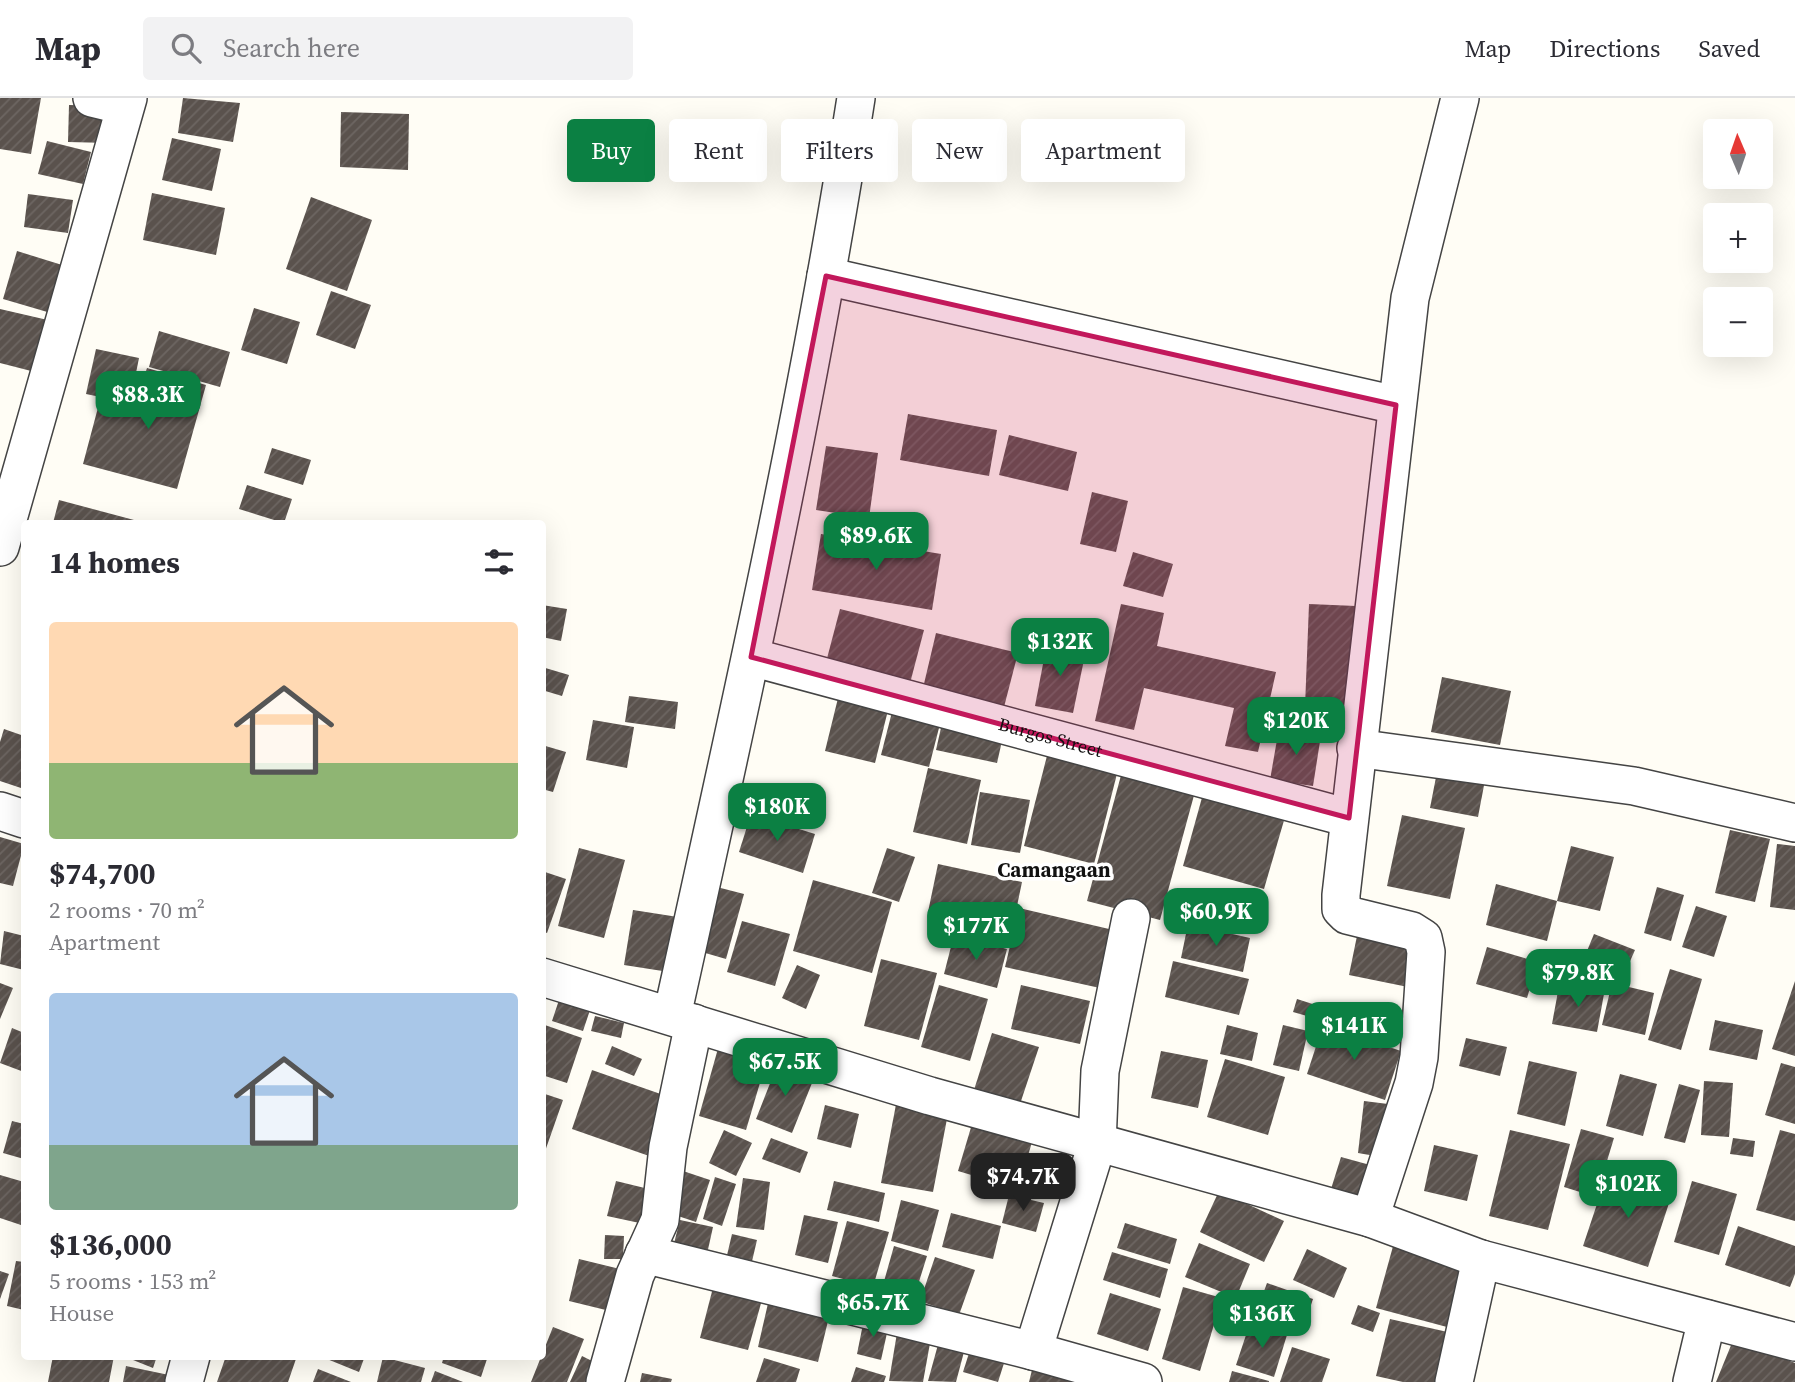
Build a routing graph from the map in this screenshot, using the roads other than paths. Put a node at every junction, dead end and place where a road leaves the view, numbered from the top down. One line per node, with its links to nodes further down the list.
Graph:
1 (856, 98): 4 (street)
2 (1460, 98): 5 (street)
3 (115, 101): 6 (street)
4 (826, 276): 5 (street); 7 (street)
5 (1396, 405): 8 (street)
6 (0, 548)
7 (751, 657): 11 (street, Burgos Street); 15 (street)
8 (1356, 748): 11 (street); 12 (street)
9 (0, 811): 10 (street)
10 (21, 818)
11 (1349, 818): 17 (street)
12 (1795, 823)
13 (1131, 918): 16 (street)
14 (546, 978): 15 (street)
15 (683, 1020): 16 (street); 18 (street)
16 (1097, 1144): 17 (street); 22 (street)
17 (1370, 1218): 19 (street)
18 (644, 1254): 22 (street); 25 (street)
19 (1481, 1259): 20 (street); 27 (street)
20 (1707, 1319): 21 (street); 28 (street)
21 (1795, 1342)
22 (1034, 1351): 26 (street)
23 (190, 1360): 24 (street)
24 (184, 1382)
25 (605, 1382)
26 (1143, 1382)
27 (1454, 1382)
28 (1692, 1382)

